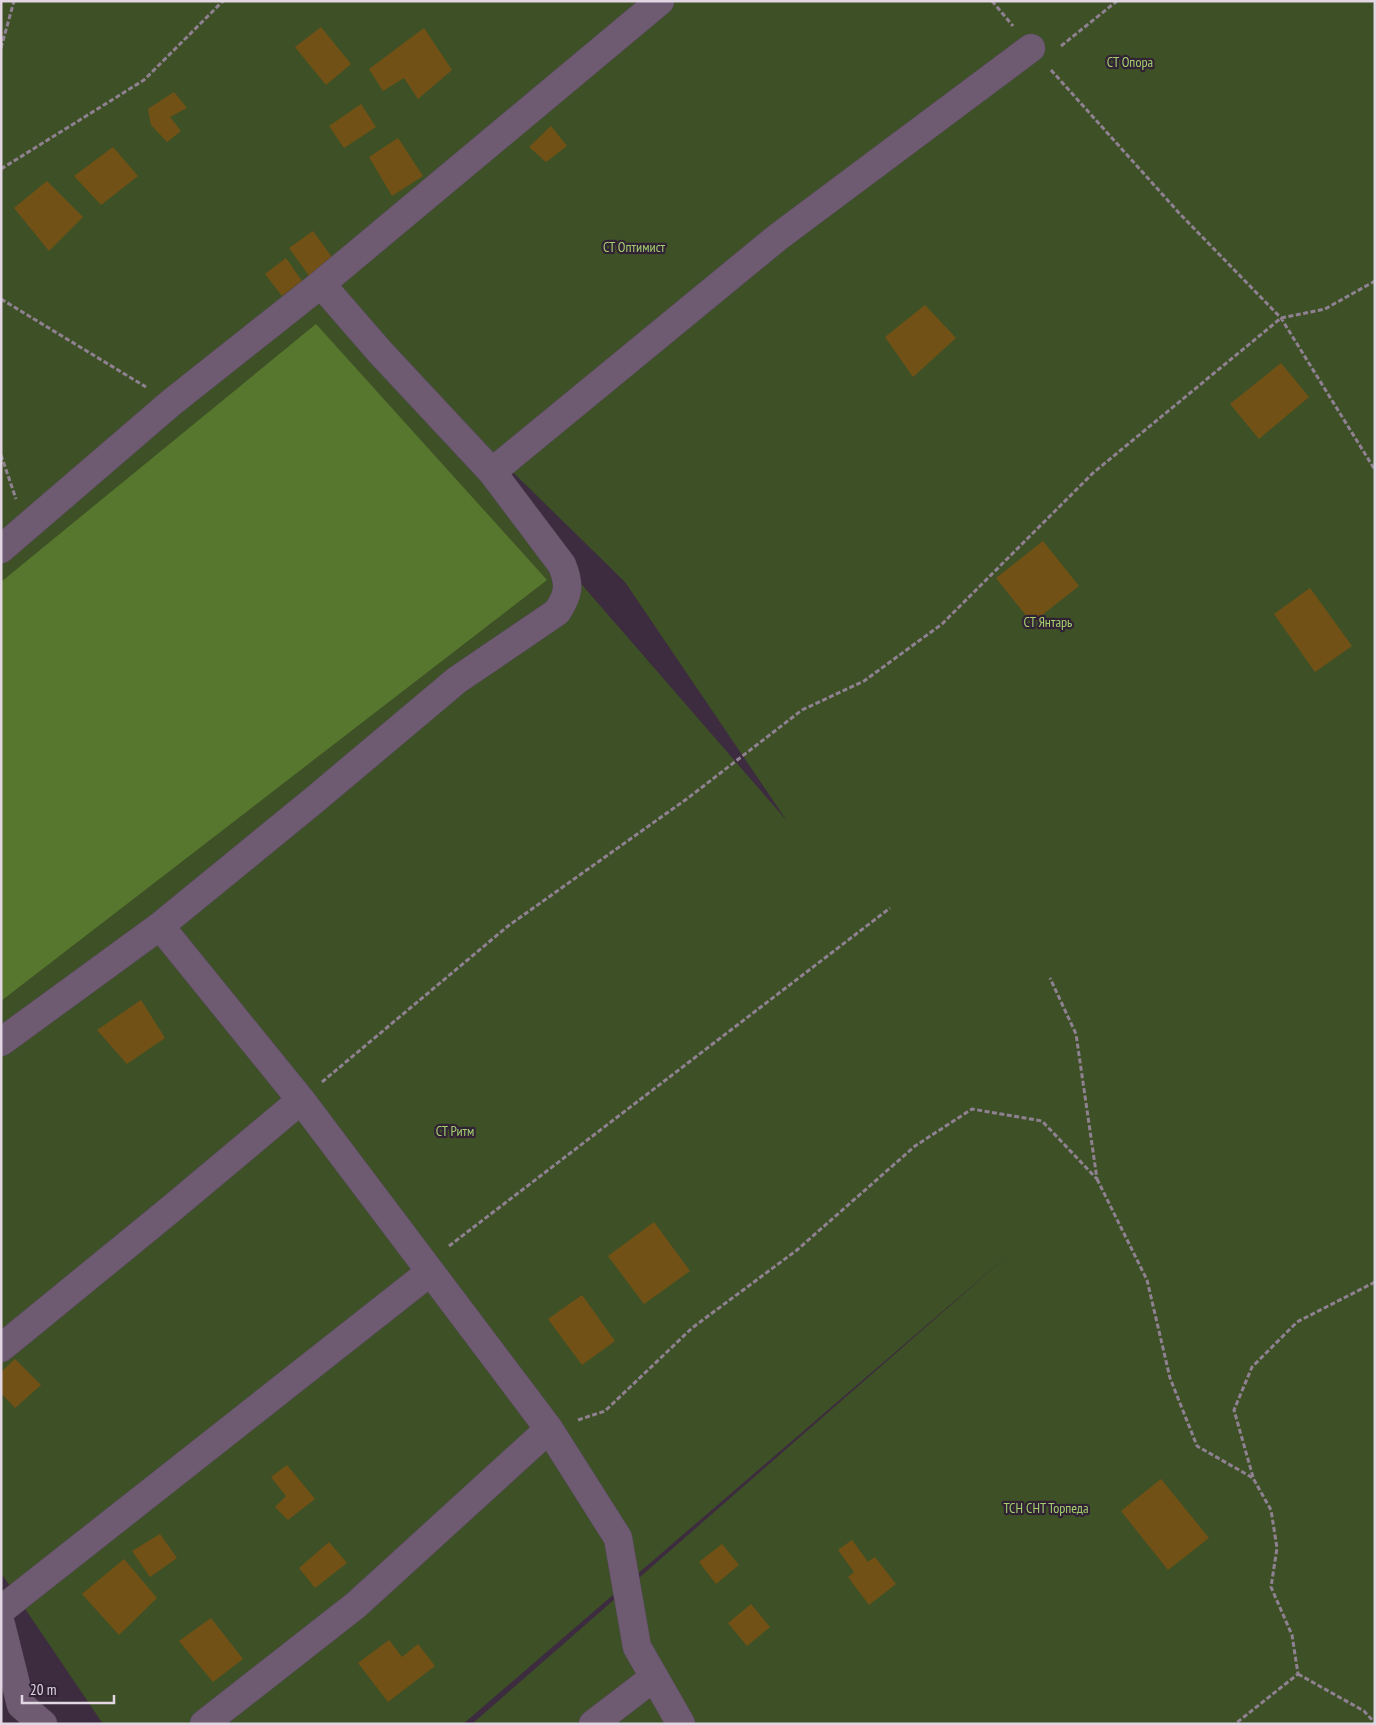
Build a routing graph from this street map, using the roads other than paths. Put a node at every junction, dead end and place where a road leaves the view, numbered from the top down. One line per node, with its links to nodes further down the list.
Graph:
1 (660, 1): 3 (street)
2 (1037, 55): 4 (street)
3 (321, 284): 4 (street); 5 (street)
4 (492, 472): 6 (street)
5 (1, 549)
6 (160, 926): 7 (street); 8 (street)
7 (1, 1042)
8 (301, 1100): 9 (street); 10 (street)
9 (428, 1268): 11 (street); 12 (street)
10 (1, 1348)
11 (549, 1429): 14 (street); 16 (street)
12 (1, 1610)
13 (1, 1625): 15 (street)
14 (654, 1678): 17 (street); 18 (street)
15 (43, 1724)
16 (204, 1724)
17 (593, 1724)
18 (680, 1724)

